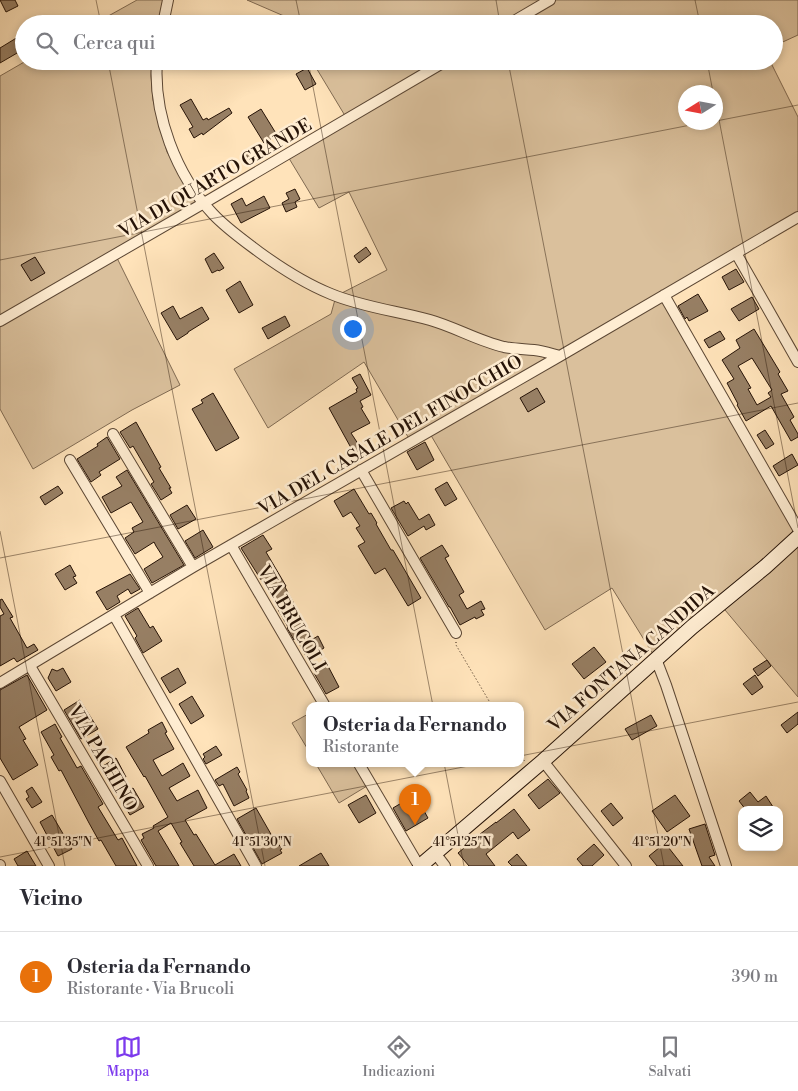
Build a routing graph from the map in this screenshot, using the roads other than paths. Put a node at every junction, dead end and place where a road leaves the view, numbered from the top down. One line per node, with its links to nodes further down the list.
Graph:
1 (168, 0): 3 (street)
2 (550, 0): 4 (street)
3 (165, 15)
4 (524, 15)
5 (158, 70): 7 (street)
6 (431, 70): 7 (street, VIA DI QUARTO GRANDE)
7 (204, 203): 11 (street, VIA DI QUARTO GRANDE); 12 (street)
8 (798, 217): 9 (street, VIA DEL CASALE DEL FINOCCHIO)
9 (736, 253): 10 (street, VIA DEL CASALE DEL FINOCCHIO); 13 (street)
10 (664, 295): 12 (street, VIA DEL CASALE DEL FINOCCHIO); 17 (street)
11 (0, 321)
12 (560, 356): 16 (street, VIA DEL CASALE DEL FINOCCHIO)
13 (798, 362)
14 (113, 434): 20 (street)
15 (70, 460): 21 (street)
16 (361, 470): 19 (street, VIA DEL CASALE DEL FINOCCHIO); 23 (street)
17 (798, 529)
18 (798, 537): 24 (main road, VIA FONTANA CANDIDA)
19 (231, 545): 20 (street, VIA DEL CASALE DEL FINOCCHIO); 27 (street, VIA BRUCOLI)
20 (193, 567): 21 (street, VIA DEL CASALE DEL FINOCCHIO)
21 (150, 593): 22 (street, VIA DEL CASALE DEL FINOCCHIO)
22 (114, 615): 25 (street, VIA DEL CASALE DEL FINOCCHIO); 34 (street)
23 (456, 634)
24 (656, 659): 28 (main road, VIA FONTANA CANDIDA); 38 (street)
25 (30, 666): 26 (street, VIA DEL CASALE DEL FINOCCHIO); 33 (street, VIA PACHINO)
26 (0, 684)
27 (324, 702)
28 (543, 761): 31 (main road, VIA FONTANA CANDIDA); 37 (street)
29 (361, 767): 35 (street)
30 (0, 781): 32 (street)
31 (435, 853): 35 (main road, VIA FONTANA CANDIDA); 36 (street)
32 (49, 866)
33 (148, 866)
34 (256, 866)
35 (420, 866)
36 (445, 866)
37 (626, 866)
38 (726, 866)

